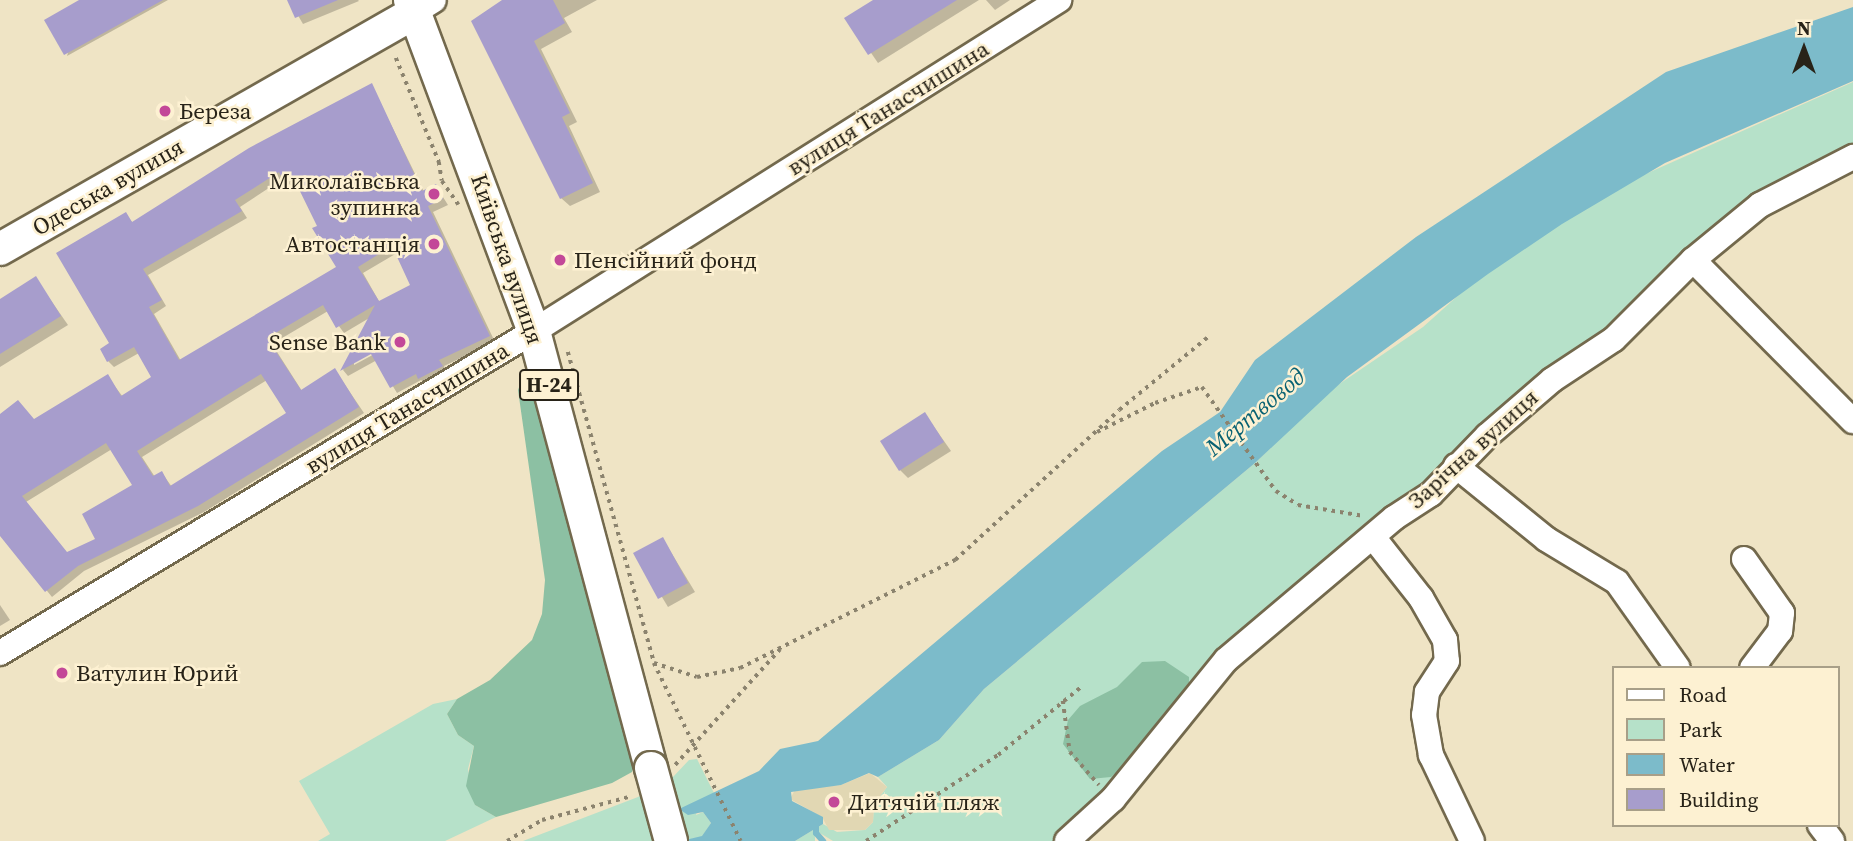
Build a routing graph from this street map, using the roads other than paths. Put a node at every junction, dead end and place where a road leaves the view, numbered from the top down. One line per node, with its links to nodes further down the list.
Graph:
1 (1059, 0): 6 (street, вулиця Танасчишина)
2 (420, 4): 4 (main road, Одеська вулиця); 6 (main road, Київська вулиця / Н-24)
3 (1853, 157): 5 (street, Зарічна вулиця)
4 (0, 248)
5 (1693, 260): 7 (street); 8 (street, Зарічна вулиця)
6 (534, 331): 11 (street, вулиця Танасчишина); 14 (main road, Київська вулиця / Н-24, bridge)
7 (1853, 421)
8 (1457, 466): 9 (street, Зарічна вулиця); 12 (street)
9 (1373, 537): 15 (street, Зарічна вулиця); 16 (street)
10 (1744, 559): 13 (street)
11 (0, 653)
12 (1677, 666)
13 (1754, 666)
14 (671, 841)
15 (1067, 841)
16 (1472, 841)

